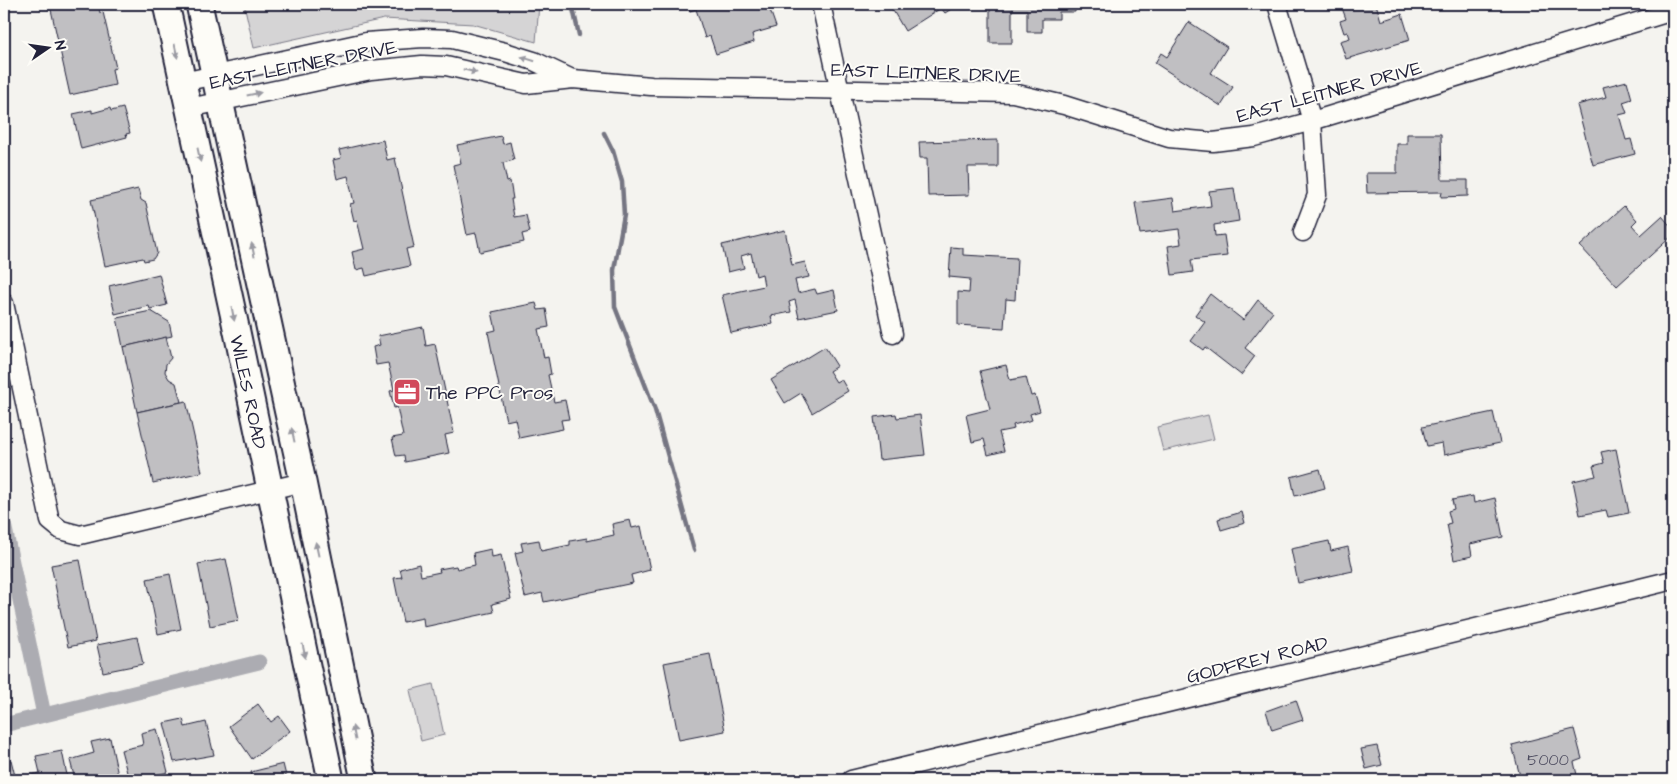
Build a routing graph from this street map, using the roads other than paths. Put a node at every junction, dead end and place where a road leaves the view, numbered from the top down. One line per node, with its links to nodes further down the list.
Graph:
1 (166, 4): 11 (main road, WILES ROAD, one-way to 11)
2 (199, 4): 9 (main road, WILES ROAD)
3 (821, 4): 13 (street)
4 (1277, 4): 16 (street)
5 (1673, 11): 16 (street, EAST LEITNER DRIVE)
6 (423, 38): 7 (street, EAST LEITNER DRIVE); 8 (street); 10 (street, EAST LEITNER DRIVE, one-way to 6)
7 (305, 55): 9 (street, EAST LEITNER DRIVE); 12 (street)
8 (422, 65): 10 (street, EAST LEITNER DRIVE, one-way to 10); 12 (street, EAST LEITNER DRIVE)
9 (214, 74): 11 (street, EAST LEITNER DRIVE); 14 (main road, WILES ROAD)
10 (573, 79): 13 (street, EAST LEITNER DRIVE)
11 (183, 82): 15 (main road, WILES ROAD)
12 (311, 82): 14 (street, EAST LEITNER DRIVE, one-way to 12)
13 (839, 89): 16 (street, EAST LEITNER DRIVE); 19 (street)
14 (220, 101): 15 (street, EAST LEITNER DRIVE); 20 (main road, WILES ROAD, one-way to 14)
15 (189, 108): 21 (main road, WILES ROAD, one-way to 21)
16 (1312, 121): 17 (street)
17 (1303, 232)
18 (4, 303): 21 (street)
19 (893, 334)
20 (303, 482): 21 (street); 24 (main road, WILES ROAD, one-way to 20)
21 (270, 489): 23 (main road, WILES ROAD, one-way to 23)
22 (1673, 580): 25 (street, GODFREY ROAD)
23 (331, 780)
24 (364, 780)
25 (850, 780)

